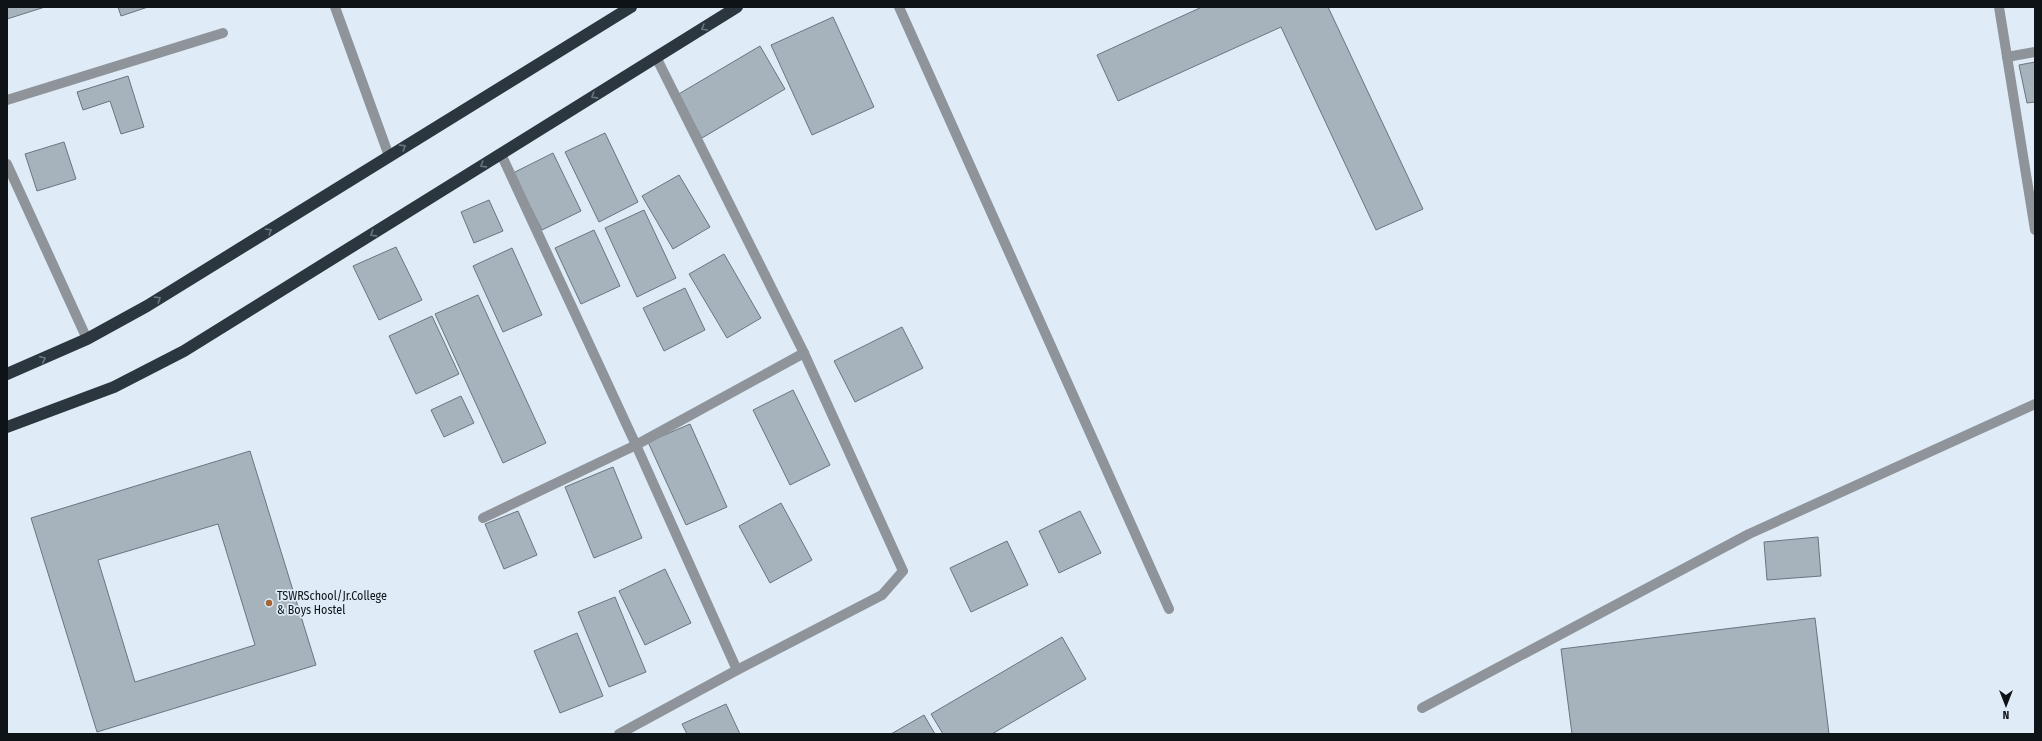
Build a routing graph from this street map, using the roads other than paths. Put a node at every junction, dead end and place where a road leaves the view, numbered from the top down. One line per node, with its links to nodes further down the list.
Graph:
1 (335, 7): 12 (street)
2 (630, 7): 12 (highway, one-way to 2)
3 (737, 7): 8 (highway, one-way to 8)
4 (899, 7): 22 (street)
5 (1999, 7): 9 (street)
6 (223, 33): 10 (street)
7 (2035, 52): 9 (street)
8 (656, 57): 11 (highway, one-way to 11); 16 (street)
9 (2007, 57): 14 (street)
10 (7, 100)
11 (501, 154): 19 (highway, one-way to 19); 20 (street)
12 (389, 156): 15 (highway, one-way to 12)
13 (7, 164): 15 (street)
14 (2035, 230)
15 (87, 339): 17 (highway, one-way to 15)
16 (804, 353): 20 (street); 23 (street)
17 (7, 374)
18 (2035, 404): 24 (street)
19 (7, 427)
20 (636, 445): 21 (street); 23 (street)
21 (483, 518)
22 (1169, 609)
23 (737, 670): 25 (street)
24 (1422, 708)
25 (619, 734)

